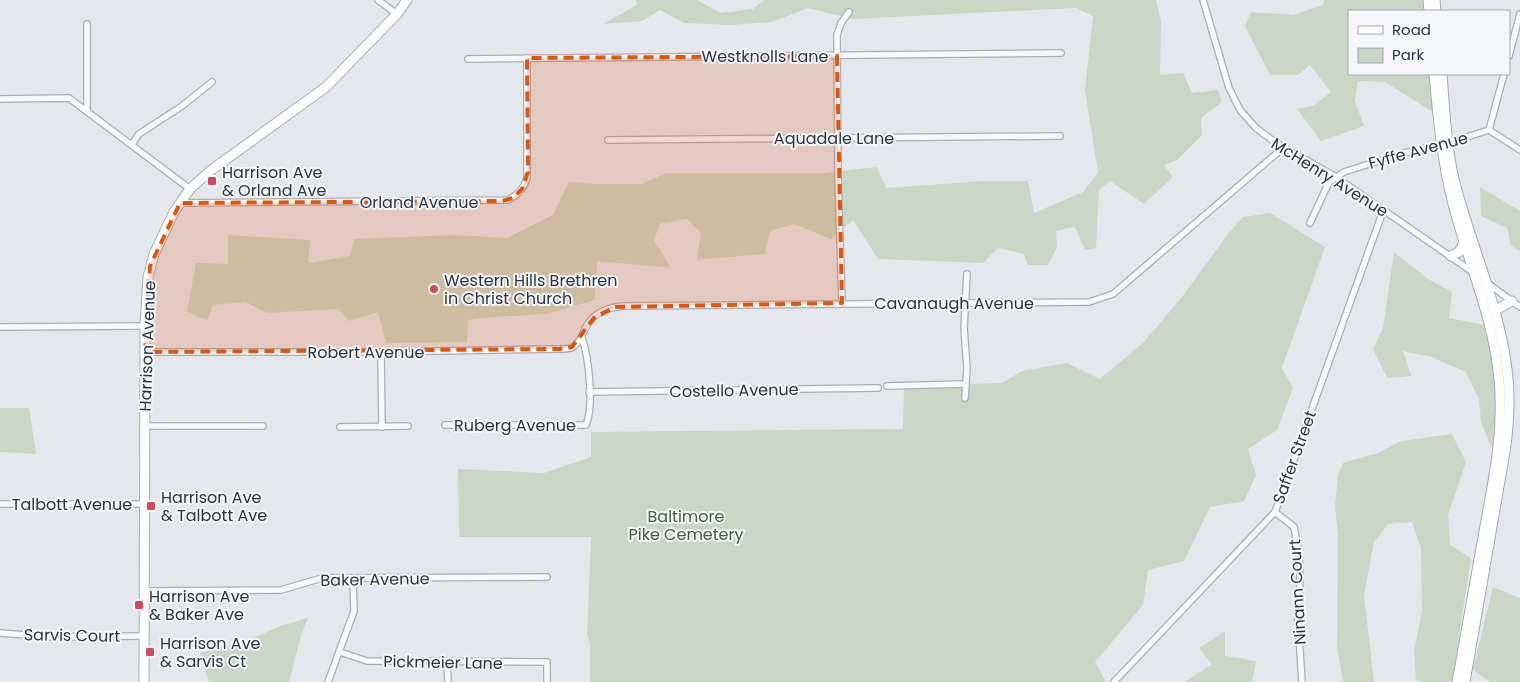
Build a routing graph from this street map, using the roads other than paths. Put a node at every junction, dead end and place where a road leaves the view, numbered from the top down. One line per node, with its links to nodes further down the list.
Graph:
1 (378, 0): 5 (street)
2 (407, 0): 5 (main road, Harrison Avenue)
3 (1203, 0): 25 (street, McHenry Avenue)
4 (849, 12): 10 (street)
5 (397, 14): 28 (main road, Harrison Avenue)
6 (1520, 14): 8 (street)
7 (87, 24): 18 (street)
8 (1510, 52)
9 (1062, 53): 10 (street, Westknolls Lane)
10 (837, 56): 11 (street, Westknolls Lane); 21 (street)
11 (527, 58): 12 (street, Westknolls Lane); 29 (street, Orland Avenue)
12 (468, 59)
13 (1434, 75): 24 (main road)
14 (1442, 75): 24 (main road)
15 (1504, 75): 19 (street)
16 (212, 82): 23 (street)
17 (0, 98): 18 (street)
18 (87, 110): 23 (street)
19 (1489, 130): 24 (street, Fyffe Avenue); 26 (street, Fyffe Avenue)
20 (1060, 136): 21 (street, Aquadale Lane)
21 (838, 138): 22 (street, Aquadale Lane); 39 (street)
22 (608, 140)
23 (132, 144): 28 (street)
24 (1444, 144): 27 (street, Fyffe Avenue); 32 (main road); 36 (main road)
25 (1284, 147): 27 (street, McHenry Avenue); 38 (street, Cavanaugh Avenue)
26 (1520, 150)
27 (1336, 177): 30 (street, McHenry Avenue); 31 (street)
28 (190, 189): 29 (main road, Harrison Avenue)
29 (180, 202): 42 (main road, Harrison Avenue)
30 (1383, 210): 33 (street, McHenry Avenue); 60 (street, Saffer Street)
31 (1310, 224)
32 (1464, 242): 33 (main road); 35 (main road)
33 (1451, 256): 35 (street, McHenry Avenue)
34 (967, 274): 38 (street)
35 (1474, 274): 36 (street, McHenry Avenue); 74 (main road)
36 (1486, 282): 37 (street, McHenry Avenue); 41 (main road)
37 (1512, 301): 40 (street, McHenry Avenue); 41 (main road)
38 (967, 303): 39 (street, Cavanaugh Avenue); 47 (street)
39 (842, 304): 44 (street, Cavanaugh Avenue)
40 (1520, 307)
41 (1494, 311): 75 (main road)
42 (145, 326): 43 (street); 45 (main road, Harrison Avenue)
43 (0, 327)
44 (582, 338): 46 (street, Robert Avenue); 50 (street)
45 (145, 352): 46 (street, Robert Avenue); 53 (main road, Harrison Avenue)
46 (380, 352): 57 (street)
47 (965, 384): 48 (street); 51 (street)
48 (887, 386)
49 (878, 388): 50 (street, Costello Avenue)
50 (589, 392): 52 (street, Ruberg Avenue)
51 (965, 398)
52 (444, 425)
53 (145, 426): 54 (street); 59 (main road, Harrison Avenue)
54 (263, 426)
55 (408, 426): 57 (street)
56 (340, 427): 57 (street)
57 (382, 427)
58 (0, 504): 59 (street, Talbott Avenue)
59 (144, 504): 63 (main road, Harrison Avenue)
60 (1275, 512): 72 (street, Saffer Street); 73 (street, Ninann Court)
61 (547, 577): 62 (street, Baker Avenue)
62 (353, 579): 63 (street, Baker Avenue); 66 (street)
63 (144, 591): 65 (main road, Harrison Avenue)
64 (0, 633): 65 (street, Sarvis Court)
65 (145, 636): 68 (main road, Harrison Avenue)
66 (340, 652): 67 (street, Pickmeier Lane); 69 (street)
67 (447, 662): 70 (street); 71 (street, Pickmeier Lane)
68 (144, 682)
69 (328, 682)
70 (448, 682)
71 (547, 682)
72 (1114, 682)
73 (1302, 682)
74 (1457, 682)
75 (1465, 682)

